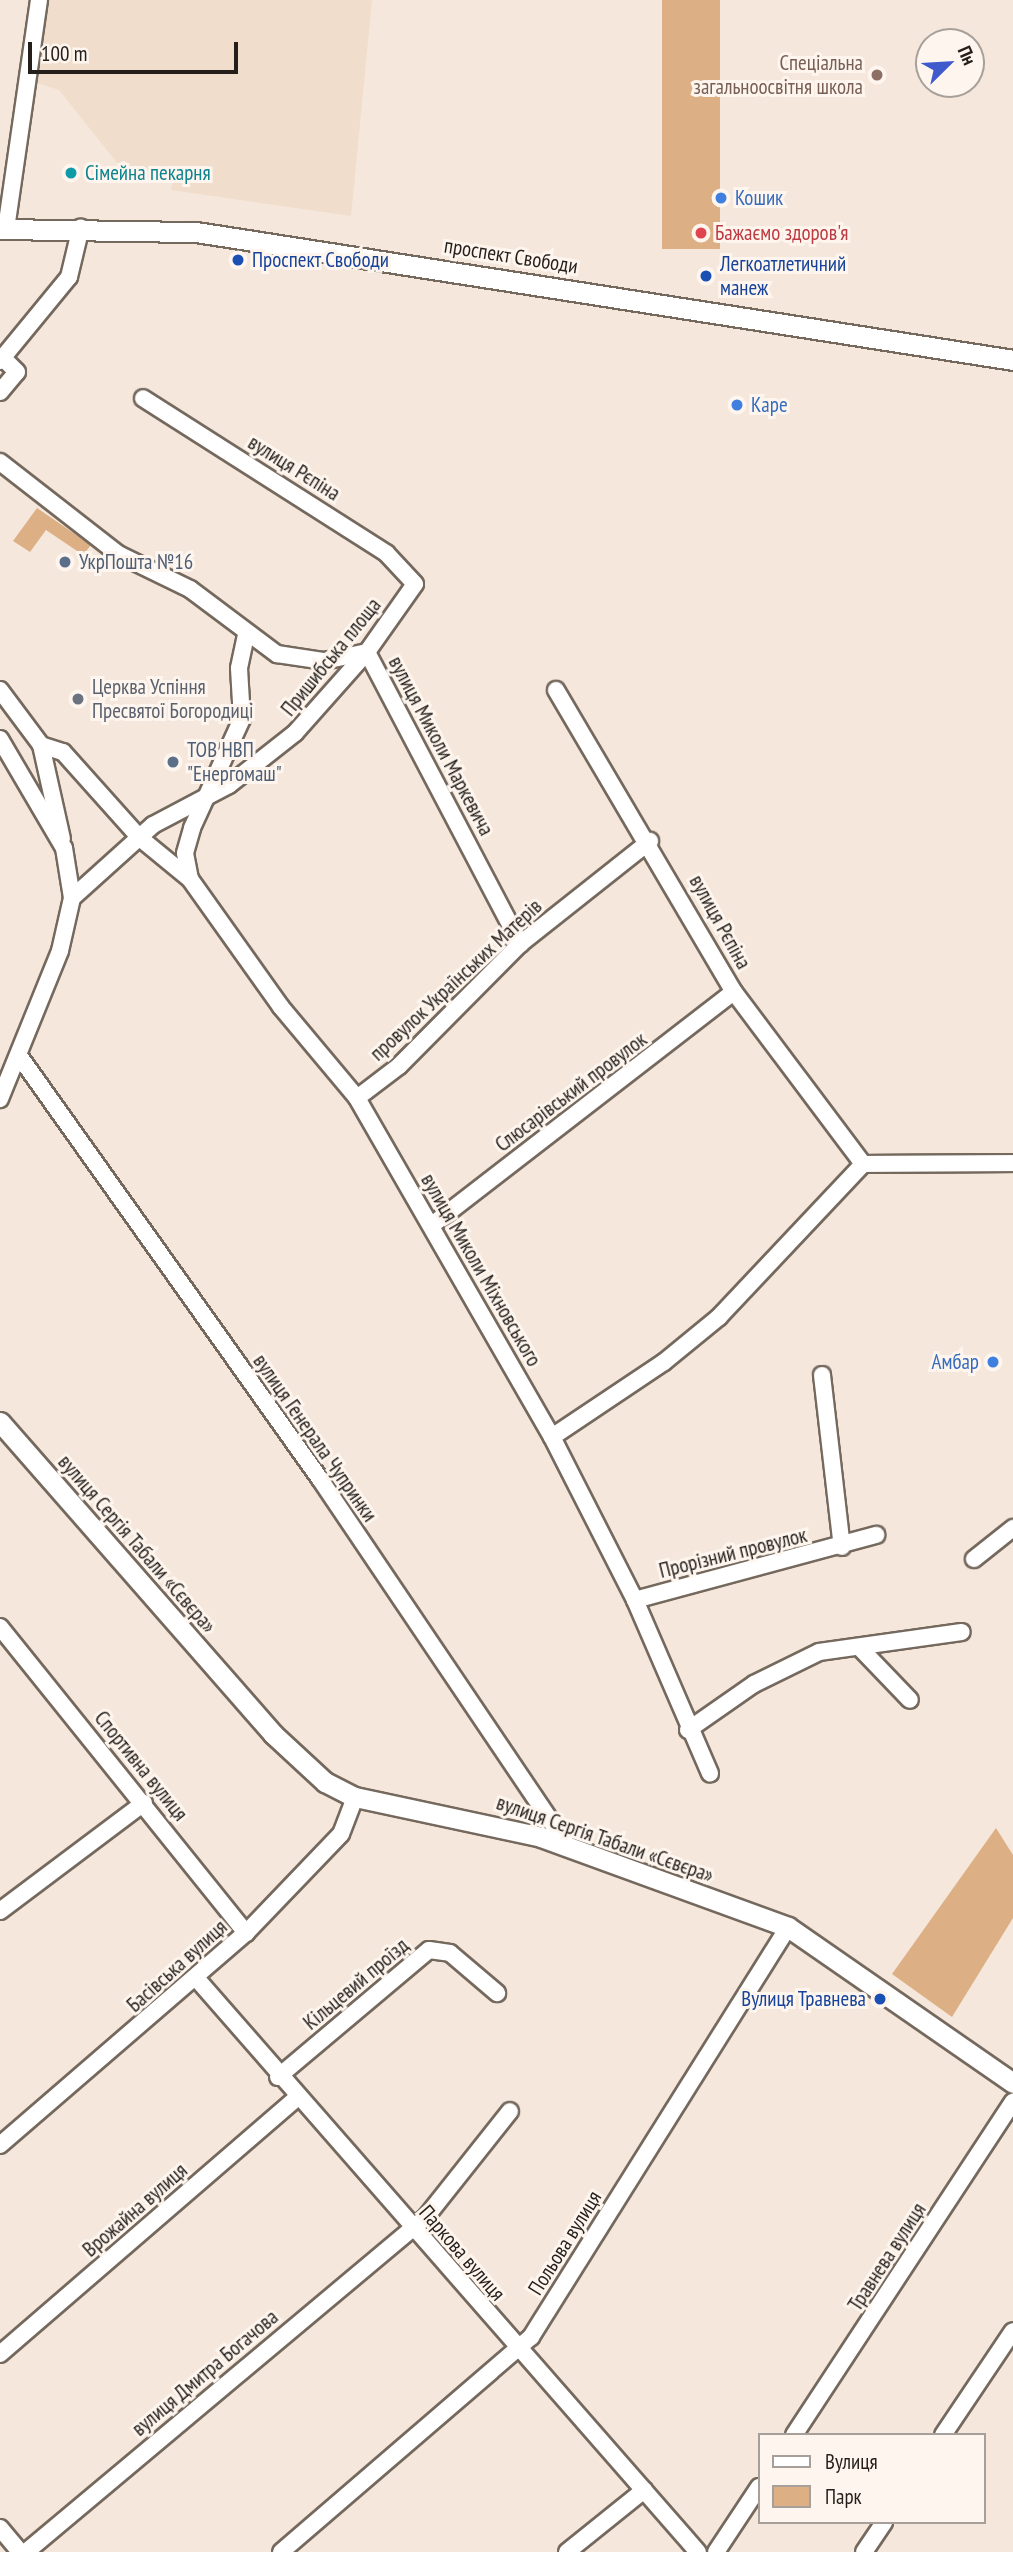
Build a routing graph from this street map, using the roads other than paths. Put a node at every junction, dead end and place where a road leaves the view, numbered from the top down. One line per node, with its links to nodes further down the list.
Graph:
1 (39, 0): 3 (street)
2 (81, 227): 3 (main road, проспект Свободи); 4 (street); 5 (main road, проспект Свободи)
3 (3, 229)
4 (1, 359): 6 (street)
5 (1013, 360)
6 (0, 392)
7 (143, 398): 9 (street, вулиця Рєпіна)
8 (0, 462): 10 (street, вулиця Миколи Маркевича)
9 (415, 584): 11 (street, Пришибська площа)
10 (246, 636): 11 (street, вулиця Миколи Маркевича); 17 (street)
11 (367, 652): 17 (street, Пришибська площа); 23 (street, вулиця Миколи Маркевича)
12 (0, 690): 15 (street)
13 (556, 690): 19 (street, вулиця Рєпіна)
14 (0, 739): 16 (street)
15 (41, 746): 18 (street, вулиця Миколи Міхновського); 20 (street)
16 (5, 767): 20 (street)
17 (206, 798): 18 (street, Пришибська площа); 21 (street)
18 (140, 838): 21 (street, вулиця Миколи Міхновського); 22 (street, Пришибська площа)
19 (650, 841): 23 (street, провулок Українських Матерів); 24 (street, вулиця Рєпіна)
20 (64, 848): 22 (street)
21 (190, 879): 26 (street, вулиця Миколи Міхновського)
22 (72, 898): 25 (street)
23 (520, 944): 26 (street, провулок Українських Матерів)
24 (734, 992): 29 (street, вулиця Рєпіна); 30 (street, Слюсарівський провулок)
25 (20, 1057): 27 (street); 47 (street, вулиця Генерала Чупринки)
26 (356, 1098): 30 (street, вулиця Миколи Міхновського)
27 (0, 1099)
28 (1013, 1163): 29 (street)
29 (863, 1164): 33 (street)
30 (432, 1225): 33 (street, вулиця Миколи Міхновського)
31 (822, 1375): 36 (street)
32 (0, 1422): 45 (main road, вулиця Сергія Табали «Сєвєра»)
33 (552, 1437): 38 (street, вулиця Миколи Міхновського)
34 (1013, 1528): 37 (street)
35 (876, 1535): 36 (street, Прорізний провулок)
36 (842, 1547): 38 (street, Прорізний провулок)
37 (974, 1559)
38 (635, 1600): 43 (street, вулиця Миколи Міхновського)
39 (0, 1627): 46 (street, Спортивна вулиця)
40 (962, 1632): 41 (street)
41 (862, 1650): 42 (street); 43 (street)
42 (909, 1700)
43 (688, 1730): 44 (street, вулиця Миколи Міхновського)
44 (710, 1773)
45 (355, 1797): 47 (main road, вулиця Сергія Табали «Сєвєра»); 50 (street, Басівська вулиця)
46 (144, 1803): 48 (street); 50 (street, Спортивна вулиця)
47 (569, 1847): 49 (main road, вулиця Сергія Табали «Сєвєра»)
48 (0, 1911)
49 (788, 1927): 54 (main road, вулиця Сергія Табали «Сєвєра»); 61 (street, Польова вулиця)
50 (246, 1933): 51 (street, Басівська вулиця)
51 (197, 1979): 53 (street, Паркова вулиця); 58 (street, Басівська вулиця)
52 (497, 1993): 53 (street, Кільцевий проїзд)
53 (278, 2077): 55 (street, Паркова вулиця)
54 (1013, 2083)
55 (297, 2098): 59 (street, Паркова вулиця); 62 (street, Врожайна вулиця)
56 (1013, 2102): 63 (street, Травнева вулиця)
57 (510, 2112): 59 (street)
58 (0, 2145)
59 (412, 2227): 61 (street, Паркова вулиця); 70 (street, вулиця Дмитра Богачова)
60 (1013, 2331): 64 (street)
61 (519, 2352): 66 (street, Паркова вулиця); 71 (street, Польова вулиця)
62 (0, 2354)
63 (795, 2433)
64 (944, 2433)
65 (758, 2489): 74 (street)
66 (644, 2490): 72 (street); 73 (street, Паркова вулиця)
67 (883, 2524): 75 (street)
68 (0, 2528): 69 (street)
69 (20, 2552)
70 (26, 2552)
71 (281, 2552)
72 (567, 2552)
73 (698, 2552)
74 (716, 2552)
75 (864, 2552)

